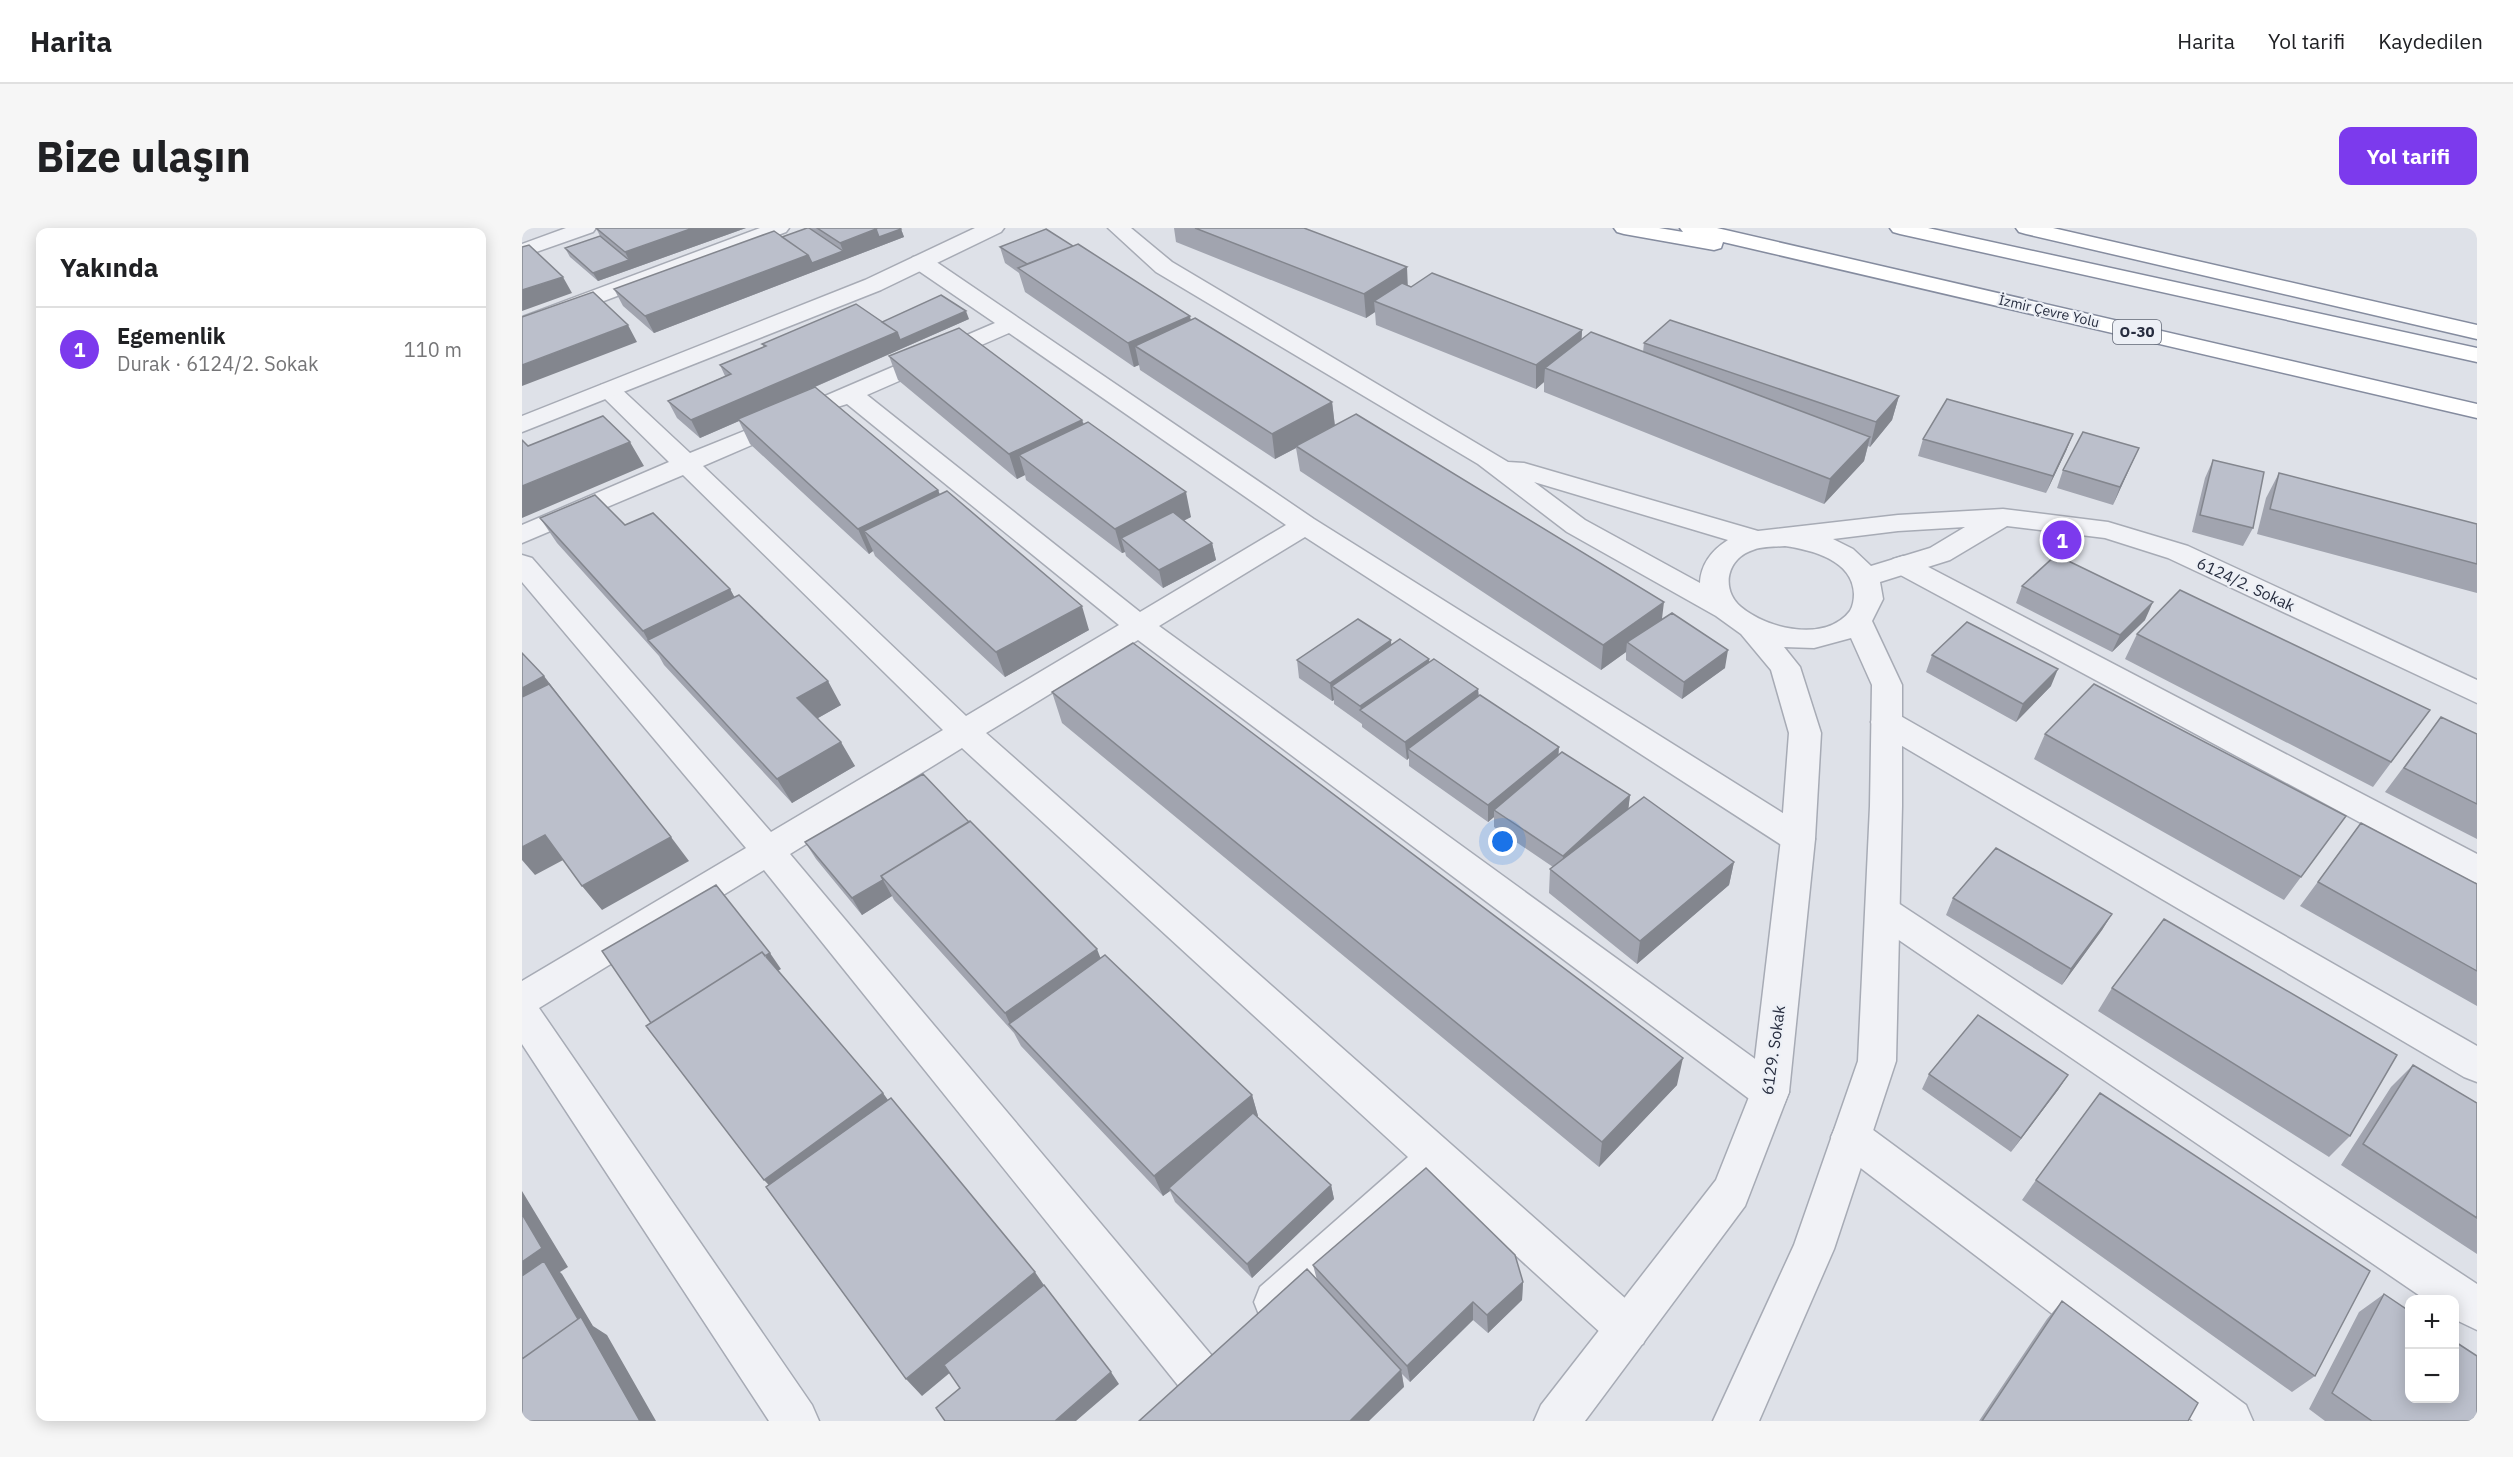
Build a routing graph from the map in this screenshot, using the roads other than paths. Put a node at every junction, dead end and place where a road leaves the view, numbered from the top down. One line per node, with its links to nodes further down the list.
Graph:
1 (586, 228): 9 (street)
2 (779, 228): 13 (street)
3 (994, 228): 11 (street)
4 (1118, 228): 20 (street)
5 (1624, 228): 10 (highway)
6 (1690, 228): 10 (highway, İzmir Çevre Yolu / O-30)
7 (1900, 228): 15 (highway)
8 (2026, 228): 14 (highway)
9 (522, 251)
10 (1830, 260): 18 (highway, İzmir Çevre Yolu / O-30)
11 (921, 262): 12 (street); 16 (street)
12 (1011, 324): 17 (street); 23 (street)
13 (522, 325)
14 (2477, 332)
15 (2477, 355)
16 (609, 390): 19 (street); 21 (street)
17 (850, 394): 21 (street); 32 (street)
18 (2477, 413)
19 (522, 425)
20 (1487, 459): 26 (street); 30 (street)
21 (684, 465): 24 (street); 35 (street)
22 (2003, 517): 25 (street, 6124/2. Sokak); 28 (street); 33 (street, 6124/2. Sokak)
23 (1305, 525): 32 (street); 36 (street)
24 (522, 536)
25 (1785, 537): 26 (street); 29 (street)
26 (1757, 540): 30 (street)
27 (522, 564): 37 (street)
28 (1903, 565): 29 (street); 38 (street)
29 (1864, 577): 31 (street)
30 (1739, 619): 31 (street); 36 (street, 6129. Sokak)
31 (1858, 621): 34 (street)
32 (1139, 626): 35 (street); 43 (street)
33 (2477, 692)
34 (1886, 722): 39 (street); 42 (street)
35 (964, 732): 37 (street); 45 (street)
36 (1798, 839): 43 (street, 6129. Sokak)
37 (768, 851): 40 (street); 45 (street)
38 (2477, 870)
39 (1883, 911): 44 (street); 46 (street)
40 (522, 1000)
41 (522, 1013): 48 (street)
42 (2477, 1065)
43 (1770, 1092): 47 (street, 6129. Sokak)
44 (1851, 1137): 50 (street); 51 (street)
45 (1436, 1157): 47 (street)
46 (2477, 1309)
47 (1628, 1329): 49 (street, 6129. Sokak)
48 (796, 1421)
49 (1557, 1421)
50 (1736, 1421)
51 (2230, 1421)

